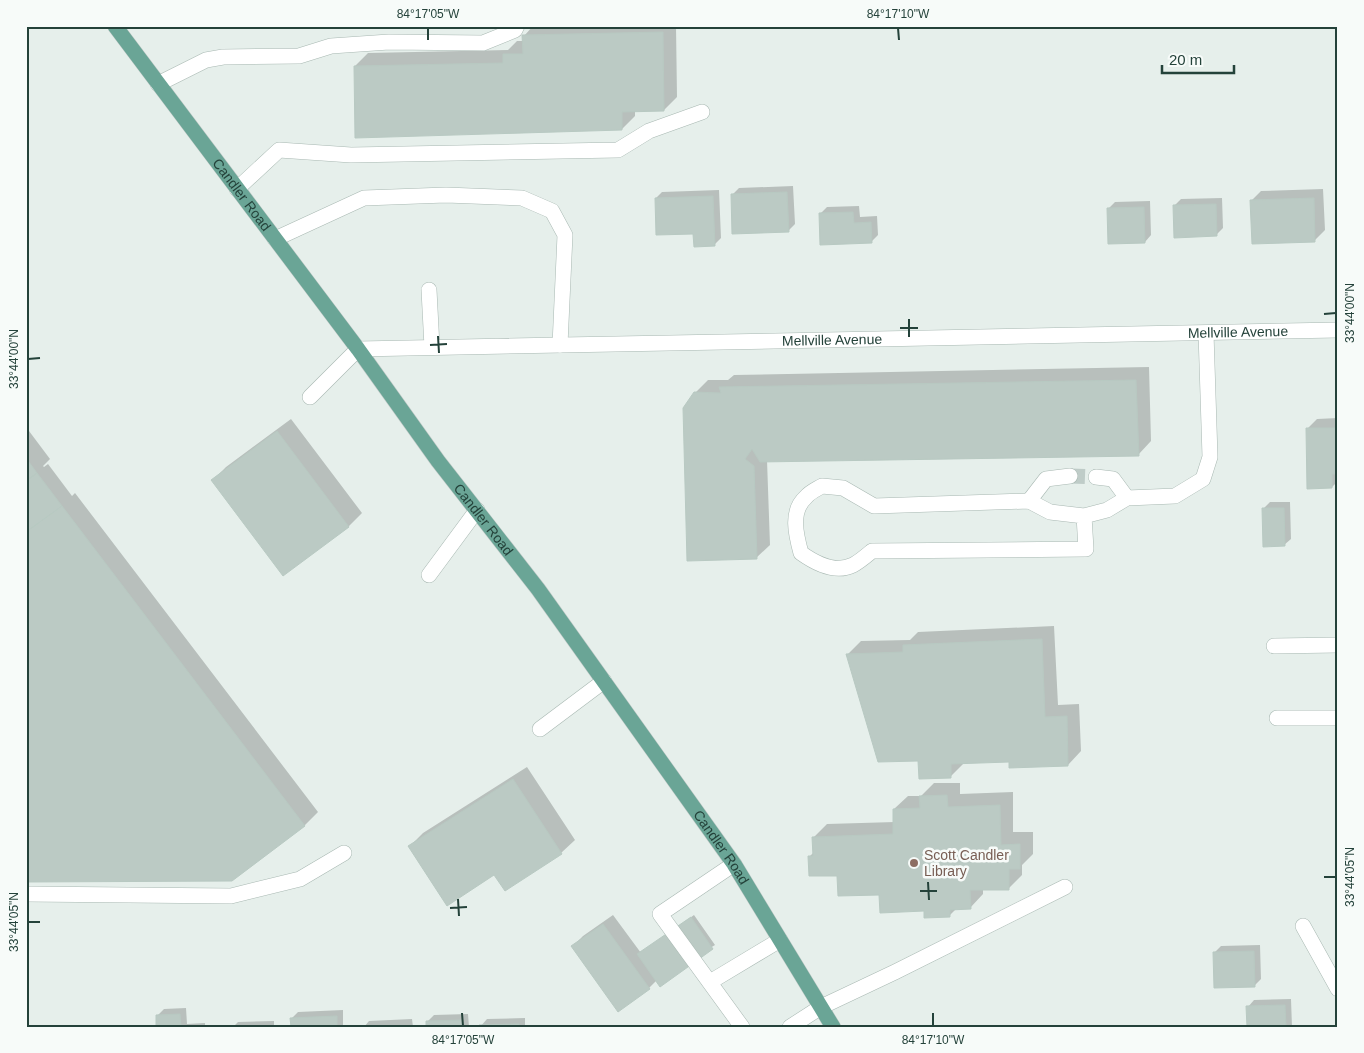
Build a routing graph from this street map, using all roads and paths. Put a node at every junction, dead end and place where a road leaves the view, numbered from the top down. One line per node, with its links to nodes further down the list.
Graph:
1 (115, 26): 3 (main road, Candler Road)
2 (517, 26): 3 (street)
3 (158, 84): 5 (main road, Candler Road)
4 (702, 112): 5 (street)
5 (237, 189): 6 (main road, Candler Road)
6 (275, 239): 10 (street); 12 (main road, Candler Road)
7 (429, 290): 11 (street)
8 (1338, 330): 9 (street, Mellville Avenue)
9 (1206, 332): 10 (street, Mellville Avenue); 16 (street)
10 (560, 345): 11 (street, Mellville Avenue)
11 (432, 348): 12 (street, Mellville Avenue)
12 (358, 349): 13 (street); 18 (main road, Candler Road)
13 (310, 397)
14 (1070, 476): 17 (street)
15 (1096, 477): 16 (street)
16 (1127, 498): 19 (street)
17 (1028, 502): 19 (street); 19 (street)
18 (477, 510): 20 (street); 23 (main road, Candler Road)
19 (1084, 516)
20 (429, 575)
21 (1338, 645): 22 (street)
22 (1274, 646)
23 (604, 681): 26 (street); 28 (main road, Candler Road)
24 (1277, 718): 25 (street)
25 (1338, 718)
26 (540, 729)
27 (344, 853): 30 (street)
28 (734, 864): 32 (main road, Candler Road); 33 (street)
29 (1065, 887): 35 (street)
30 (26, 894)
31 (1303, 926): 34 (street)
32 (780, 940): 33 (street); 35 (main road, Candler Road)
33 (710, 982): 36 (street)
34 (1338, 989)
35 (821, 1007): 37 (street); 38 (main road, Candler Road)
36 (742, 1027)
37 (790, 1027)
38 (833, 1027)

